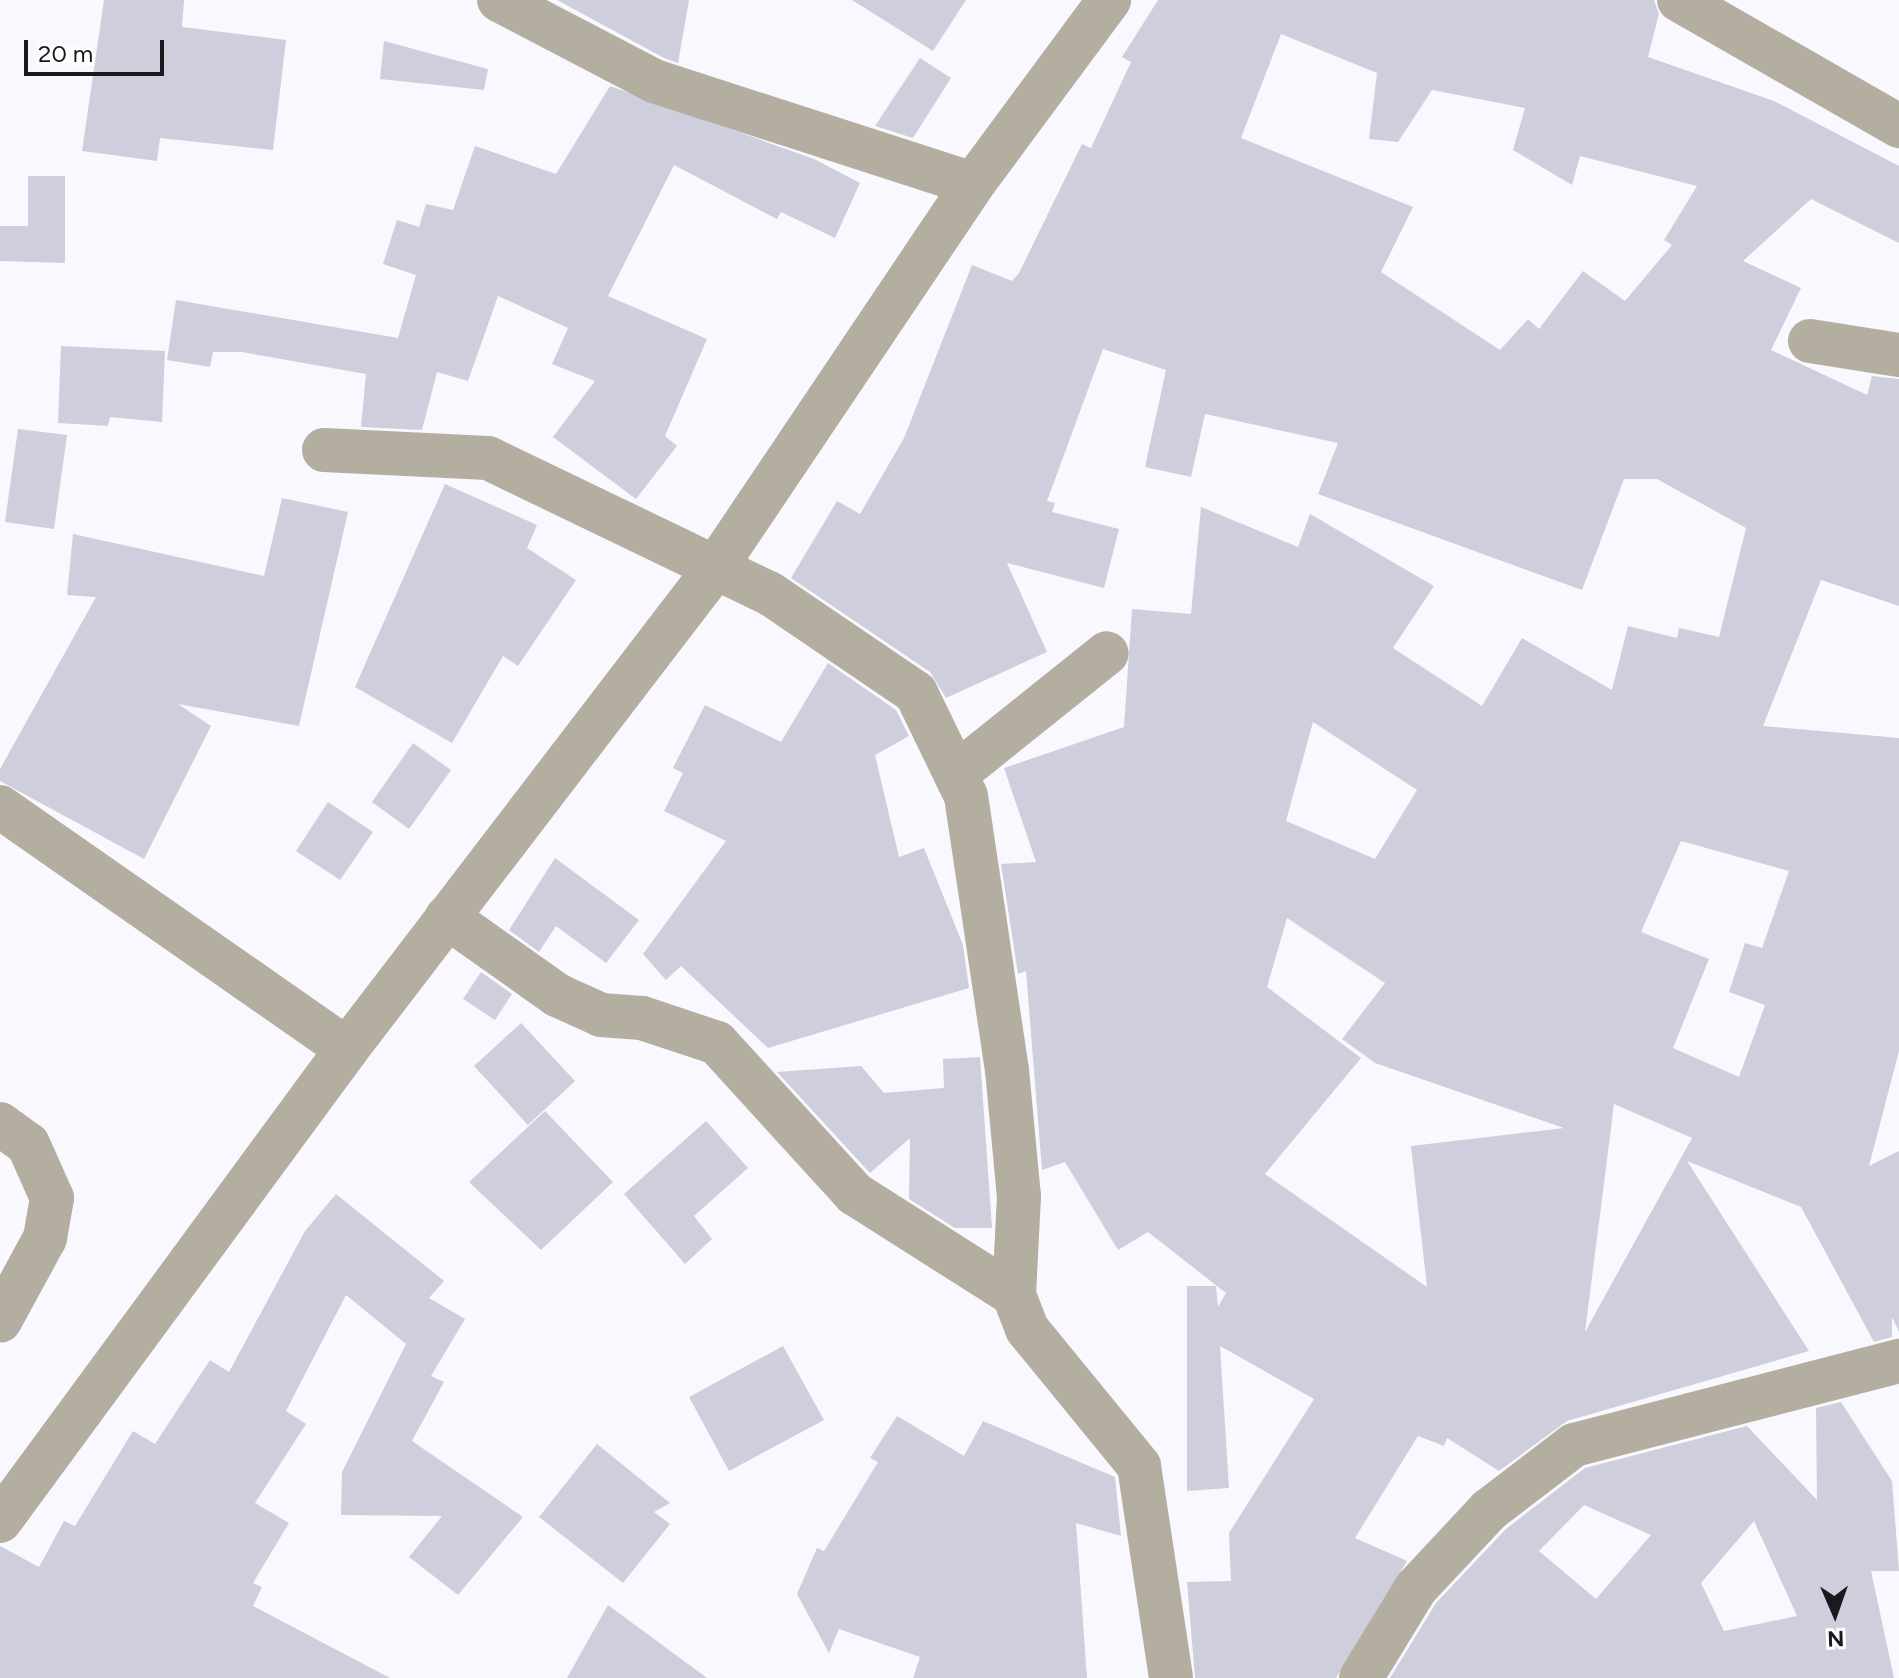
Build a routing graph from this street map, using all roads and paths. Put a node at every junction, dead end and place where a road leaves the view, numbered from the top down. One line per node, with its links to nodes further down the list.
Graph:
1 (499, 0): 5 (street)
2 (1109, 0): 5 (street)
3 (1679, 0): 4 (street)
4 (1899, 126)
5 (973, 184): 9 (street)
6 (1810, 341): 7 (street)
7 (1899, 355)
8 (324, 450): 9 (street)
9 (713, 571): 11 (street); 13 (street)
10 (1107, 653): 11 (street)
11 (956, 774): 16 (street)
12 (0, 807): 14 (street)
13 (447, 917): 14 (street); 16 (street)
14 (347, 1049): 19 (street)
15 (0, 1124): 17 (street)
16 (1014, 1295): 20 (street)
17 (0, 1321)
18 (1899, 1361): 21 (street)
19 (0, 1521)
20 (1171, 1678)
21 (1361, 1678)

